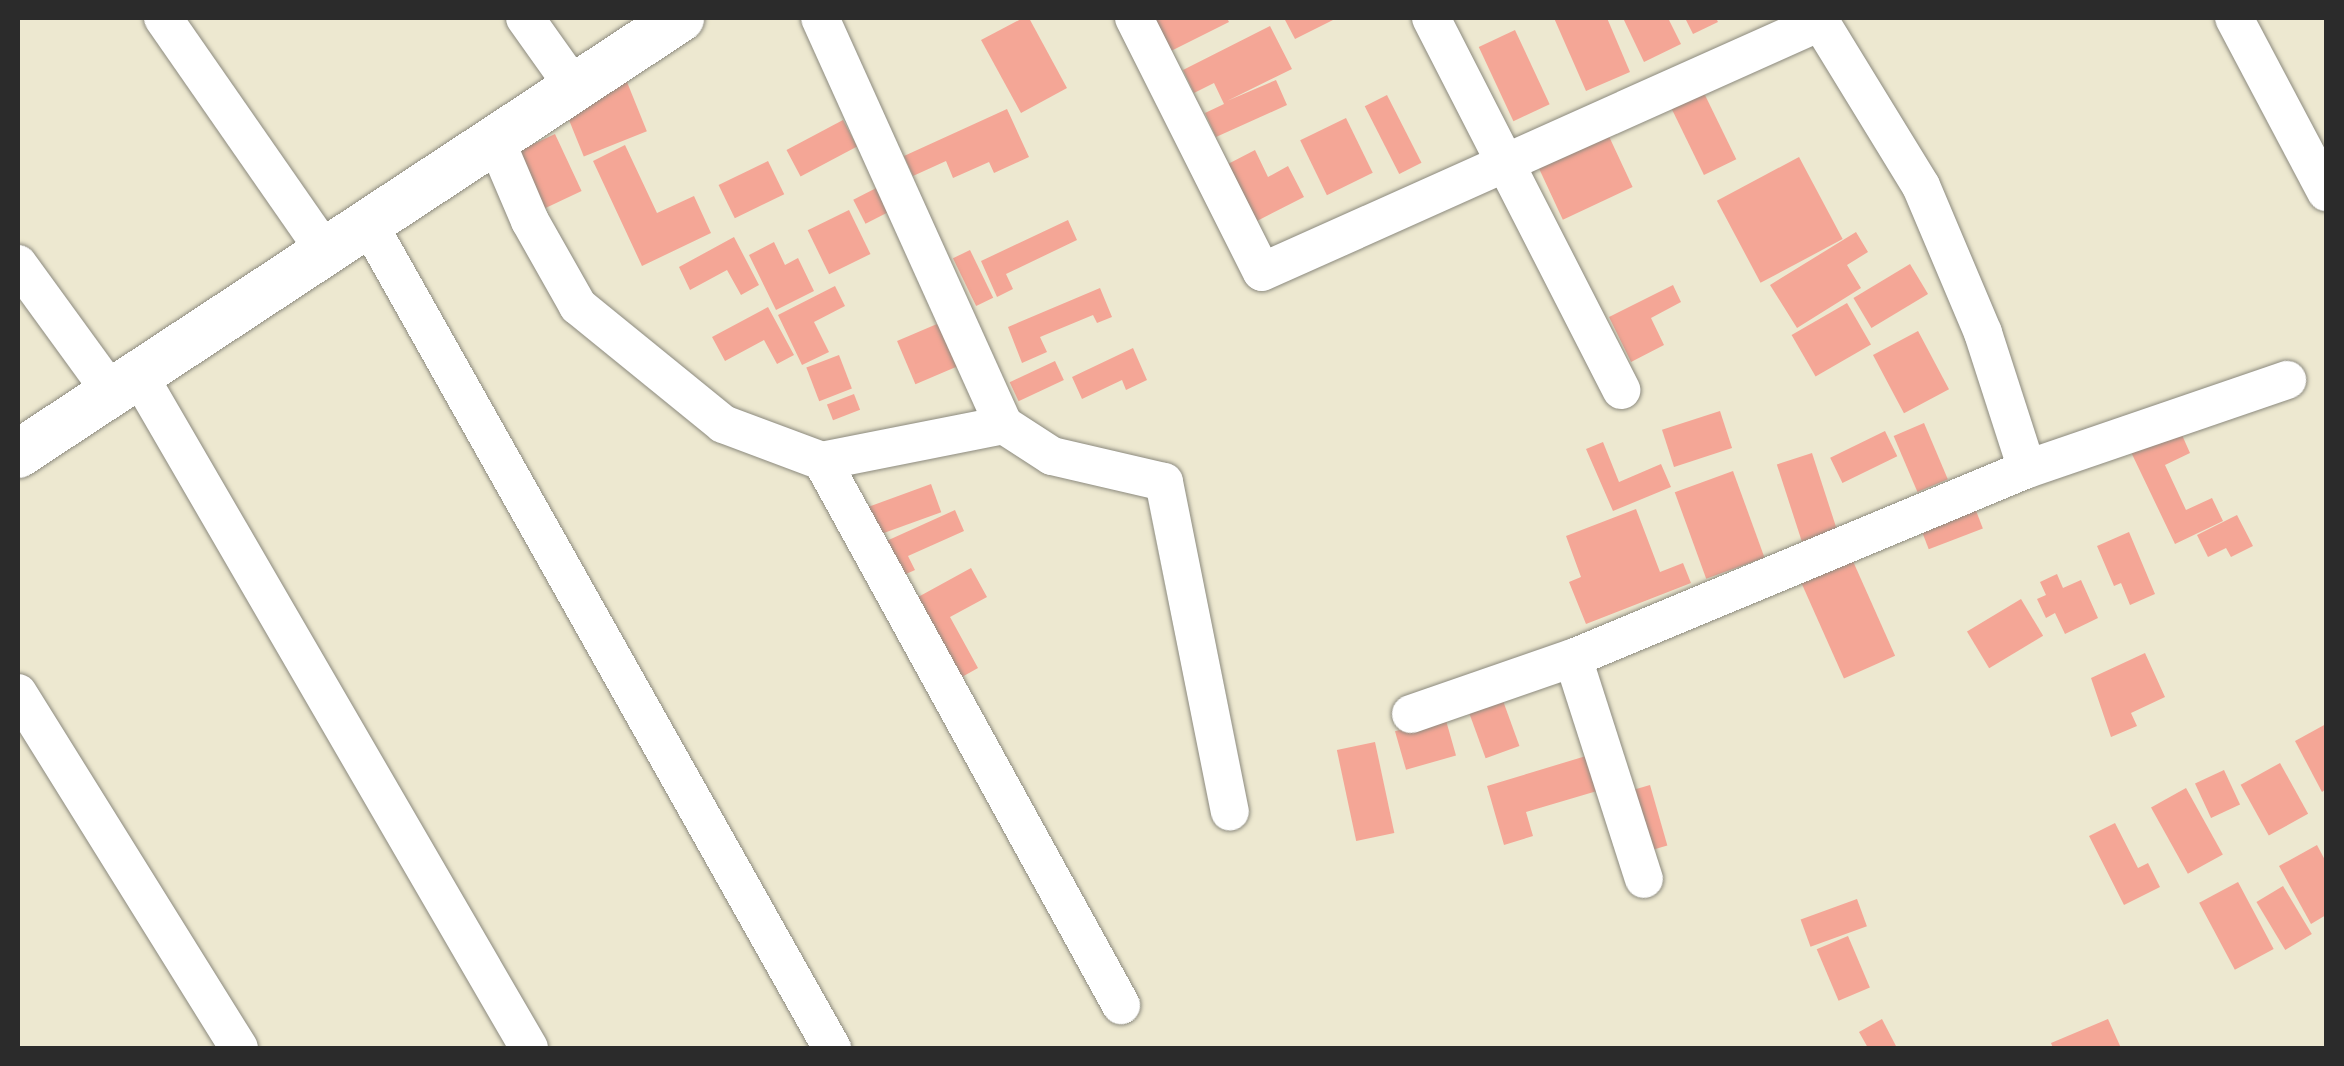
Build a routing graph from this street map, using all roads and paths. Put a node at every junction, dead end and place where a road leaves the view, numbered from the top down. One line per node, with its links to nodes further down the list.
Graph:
1 (163, 18): 14 (street)
2 (524, 18): 9 (street)
3 (680, 18): 9 (street)
4 (820, 18): 19 (street)
5 (1134, 18): 11 (street)
6 (1431, 18): 11 (street)
7 (2234, 18): 12 (street)
8 (1819, 20): 11 (street); 22 (street)
9 (574, 88): 10 (street)
10 (495, 139): 13 (street); 21 (street)
11 (1505, 163): 18 (street)
12 (2326, 192)
13 (368, 222): 14 (street); 31 (street)
14 (325, 251): 17 (street)
15 (18, 264): 17 (street)
16 (2287, 380): 22 (street)
17 (124, 383): 20 (street); 30 (street)
18 (1621, 390)
19 (1004, 425): 21 (street); 26 (street)
20 (18, 454)
21 (822, 461): 28 (street)
22 (2027, 470): 23 (street)
23 (1574, 658): 25 (street); 27 (street)
24 (18, 693): 29 (street)
25 (1411, 714)
26 (1230, 811)
27 (1644, 878)
28 (1120, 1005)
29 (239, 1048)
30 (529, 1048)
31 (832, 1048)

